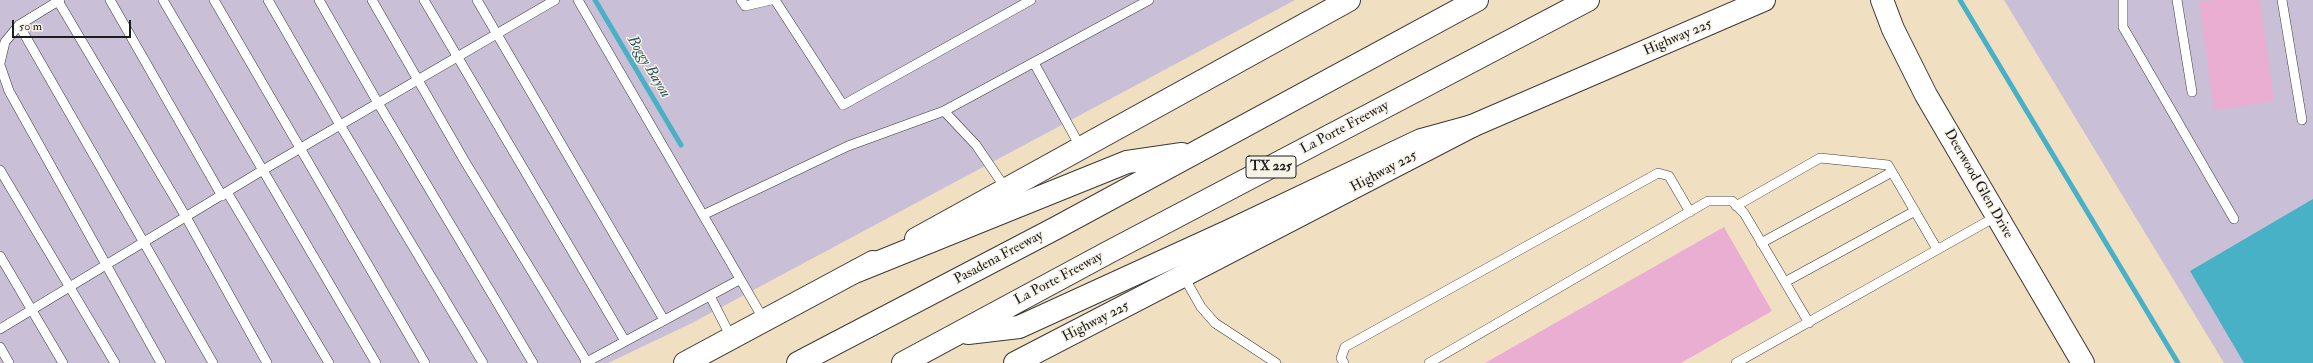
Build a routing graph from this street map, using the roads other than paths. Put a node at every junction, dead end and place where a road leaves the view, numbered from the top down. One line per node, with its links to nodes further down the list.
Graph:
1 (110, 0): 44 (lane)
2 (164, 0): 41 (lane)
3 (214, 0): 37 (lane)
4 (268, 0): 35 (lane)
5 (319, 0): 32 (lane)
6 (372, 0): 30 (lane)
7 (424, 0): 27 (lane)
8 (477, 0): 26 (lane)
9 (578, 0): 48 (lane)
10 (741, 0): 11 (lane)
11 (771, 0)
12 (776, 0): 13 (lane)
13 (1031, 0)
14 (1149, 0): 28 (lane)
15 (1349, 0): 38 (main road)
16 (1477, 0): 39 (main road)
17 (1588, 0): 68 (main road, La Porte Freeway / TX 225)
18 (1763, 0): 36 (main road, Highway 225)
19 (1882, 0): 49 (main road, Deerwood Glen Drive)
20 (2123, 0): 51 (lane)
21 (2177, 0): 31 (lane)
22 (2282, 0): 34 (lane)
23 (59, 1): 25 (lane); 50 (lane)
24 (548, 2): 26 (lane)
25 (19, 25): 29 (lane); 52 (lane)
26 (496, 34): 27 (lane); 64 (lane)
27 (457, 57): 30 (lane); 70 (lane)
28 (1034, 63): 33 (lane); 38 (lane)
29 (0, 64): 56 (lane)
30 (418, 80): 32 (lane); 72 (lane)
31 (2192, 92)
32 (378, 103): 35 (lane); 83 (lane)
33 (944, 111): 43 (lane); 48 (lane)
34 (2302, 120)
35 (340, 125): 37 (lane); 82 (lane)
36 (1472, 126): 58 (main road, Highway 225); 68 (main road)
37 (302, 148): 41 (lane); 81 (lane)
38 (1081, 148): 43 (main road)
39 (1199, 151): 57 (main road); 85 (main road, Pasadena Freeway)
40 (0, 170): 61 (lane)
41 (263, 170): 44 (lane); 80 (lane)
42 (1892, 172): 45 (lane); 46 (lane); 53 (lane)
43 (1006, 189): 57 (main road)
44 (224, 194): 50 (lane); 79 (lane)
45 (1736, 206): 47 (lane); 53 (lane)
46 (1915, 211): 54 (lane); 60 (lane)
47 (1690, 212): 89 (lane); 90 (lane)
48 (703, 215): 59 (lane)
49 (1997, 216): 54 (lane); 92 (main road, Deerwood Glen Drive)
50 (186, 217): 52 (lane); 78 (lane)
51 (2234, 219)
52 (145, 242): 56 (lane); 77 (lane)
53 (1761, 242): 60 (lane)
54 (1937, 249): 66 (lane)
55 (0, 256): 63 (lane)
56 (107, 265): 61 (lane); 76 (lane)
57 (857, 271): 65 (main road)
58 (1184, 277): 87 (main road, Highway 225); 88 (lane)
59 (739, 280): 62 (lane); 65 (lane)
60 (1785, 282): 66 (lane)
61 (70, 287): 63 (lane); 75 (lane)
62 (710, 296): 64 (lane); 69 (lane)
63 (31, 310): 67 (lane); 74 (lane)
64 (664, 320): 70 (lane)
65 (765, 322): 69 (main road)
66 (1809, 323): 91 (lane)
67 (0, 329)
68 (955, 335): 86 (main road, TX 225)
69 (732, 339): 84 (main road)
70 (625, 341): 72 (lane)
71 (0, 347): 73 (lane)
72 (586, 362)
73 (9, 363)
74 (63, 363)
75 (116, 363)
76 (161, 363)
77 (213, 363)
78 (267, 363)
79 (329, 363)
80 (376, 363)
81 (425, 363)
82 (483, 363)
83 (533, 363)
84 (685, 363)
85 (798, 363)
86 (903, 363)
87 (1015, 363)
88 (1276, 363)
89 (1344, 363)
90 (1429, 363)
91 (1736, 363)
92 (2083, 363)

